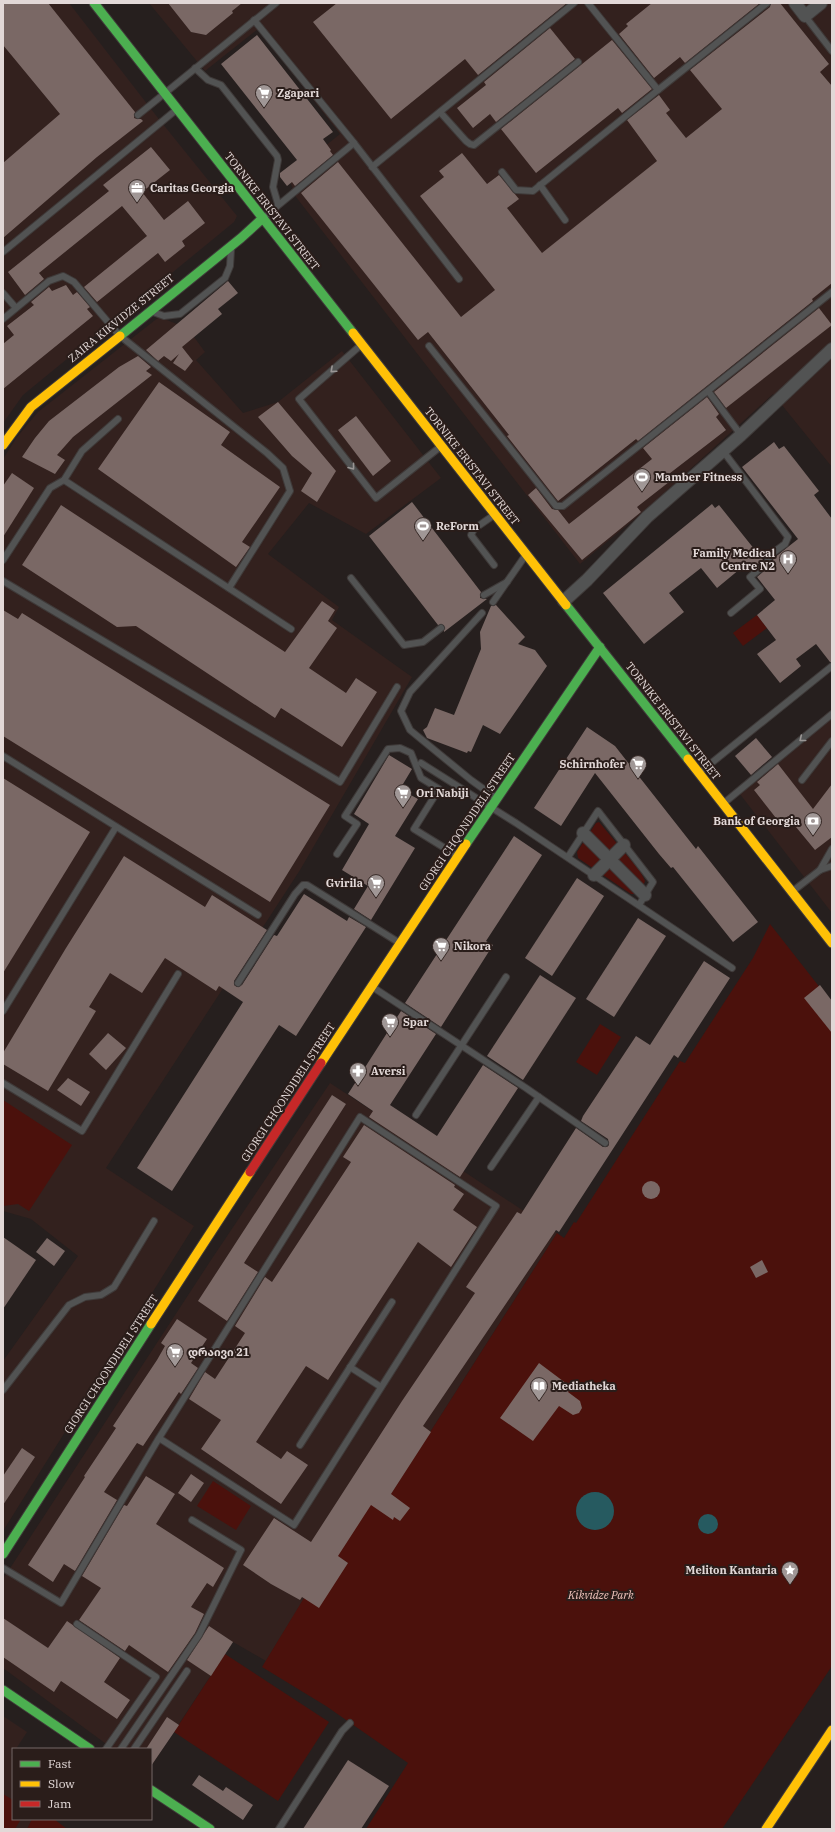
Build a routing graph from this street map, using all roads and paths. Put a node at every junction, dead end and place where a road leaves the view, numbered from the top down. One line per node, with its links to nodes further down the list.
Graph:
1 (94, 3): 14 (street, TORNIKE ERISTAVI STREET)
2 (276, 3): 9 (lane)
3 (574, 3): 16 (lane)
4 (588, 3): 13 (lane)
5 (767, 3): 13 (lane)
6 (795, 3): 8 (street)
7 (821, 3): 8 (street)
8 (805, 16): 10 (lane)
9 (254, 20): 12 (lane); 18 (lane)
10 (832, 51)
11 (578, 62): 16 (lane)
12 (195, 68): 14 (lane); 23 (lane)
13 (658, 90): 22 (lane)
14 (165, 94): 15 (street, TORNIKE ERISTAVI STREET); 17 (lane)
15 (177, 109): 25 (street, TORNIKE ERISTAVI STREET); 28 (lane)
16 (440, 112): 19 (lane)
17 (138, 115)
18 (354, 143): 19 (lane); 24 (lane)
19 (372, 167): 29 (lane)
20 (502, 172): 22 (lane)
21 (281, 180): 23 (lane)
22 (540, 185): 26 (lane)
23 (273, 187): 24 (lane)
24 (278, 204): 25 (lane)
25 (263, 218): 27 (street, ZAIRA KIKVIDZE STREET); 36 (street, TORNIKE ERISTAVI STREET)
26 (565, 220)
27 (231, 246): 33 (street, ZAIRA KIKVIDZE STREET); 33 (lane)
28 (3, 252)
29 (458, 279)
30 (832, 292): 39 (lane)
31 (3, 294): 32 (lane)
32 (16, 308): 34 (lane); 35 (lane)
33 (149, 311): 35 (street, ZAIRA KIKVIDZE STREET)
34 (3, 319)
35 (118, 335): 42 (street, ZAIRA KIKVIDZE STREET); 53 (lane)
36 (362, 344): 43 (street, TORNIKE ERISTAVI STREET); 43 (lane, one-way to 43)
37 (429, 346): 39 (lane)
38 (832, 348): 41 (street)
39 (708, 392): 41 (lane)
40 (118, 420): 45 (lane)
41 (741, 435): 44 (street)
42 (3, 445)
43 (442, 446): 46 (street, TORNIKE ERISTAVI STREET)
44 (723, 451): 55 (street); 57 (lane)
45 (64, 480): 48 (lane); 53 (lane)
46 (495, 514): 47 (street, TORNIKE ERISTAVI STREET); 49 (lane)
47 (526, 554): 52 (lane); 55 (street, TORNIKE ERISTAVI STREET)
48 (3, 560)
49 (494, 565)
50 (351, 578): 59 (lane)
51 (3, 581): 63 (lane)
52 (509, 581): 54 (lane); 56 (lane)
53 (229, 588): 60 (lane)
54 (484, 595)
55 (564, 601): 61 (street, TORNIKE ERISTAVI STREET)
56 (493, 602)
57 (730, 612)
58 (482, 613): 70 (lane)
59 (441, 628)
60 (291, 629)
61 (600, 647): 68 (street, TORNIKE ERISTAVI STREET); 70 (street, GIORGI CHQONDIDELI STREET)
62 (832, 666): 68 (lane)
63 (397, 687)
64 (832, 714): 71 (lane, one-way to 71)
65 (832, 741): 69 (lane)
66 (3, 756): 72 (lane)
67 (421, 763): 70 (lane)
68 (699, 774): 71 (street, TORNIKE ERISTAVI STREET)
69 (802, 780)
70 (495, 803): 77 (street, GIORGI CHQONDIDELI STREET); 78 (lane)
71 (723, 804): 83 (street, TORNIKE ERISTAVI STREET)
72 (116, 826): 85 (lane); 93 (lane)
73 (583, 833): 74 (lane); 78 (lane); 79 (street)
74 (624, 844): 79 (street); 84 (lane)
75 (832, 849): 81 (lane)
76 (337, 854): 77 (lane)
77 (458, 857): 86 (street, GIORGI CHQONDIDELI STREET)
78 (568, 857): 82 (lane)
79 (609, 859): 82 (street); 84 (street)
80 (832, 866): 81 (lane)
81 (820, 870): 83 (lane)
82 (594, 875): 84 (lane)
83 (792, 892): 87 (street, TORNIKE ERISTAVI STREET)
84 (642, 900): 88 (lane)
85 (258, 915)
86 (399, 943): 91 (lane); 92 (street, GIORGI CHQONDIDELI STREET)
87 (832, 943)
88 (732, 968)
89 (178, 974): 95 (lane)
90 (506, 977): 94 (lane)
91 (238, 983)
92 (372, 986): 94 (lane); 108 (street, GIORGI CHQONDIDELI STREET)
93 (3, 1012)
94 (462, 1045): 96 (lane); 97 (lane)
95 (3, 1083)
96 (539, 1097): 98 (lane); 99 (lane)
97 (416, 1115)
98 (606, 1143)
99 (491, 1167)
100 (154, 1221): 104 (lane)
101 (392, 1302): 102 (lane)
102 (350, 1367): 103 (lane); 106 (lane)
103 (381, 1387): 105 (lane); 105 (lane)
104 (3, 1390)
105 (159, 1438): 109 (lane)
106 (300, 1445)
107 (192, 1520): 117 (lane)
108 (3, 1554)
109 (3, 1568)
110 (77, 1624): 116 (lane)
111 (187, 1671): 118 (lane)
112 (3, 1690): 115 (street)
113 (350, 1723): 121 (lane)
114 (832, 1730): 122 (street)
115 (89, 1748)
116 (107, 1748)
117 (122, 1748)
118 (135, 1748)
119 (152, 1791): 120 (street)
120 (210, 1829)
121 (279, 1829)
122 (766, 1829)

